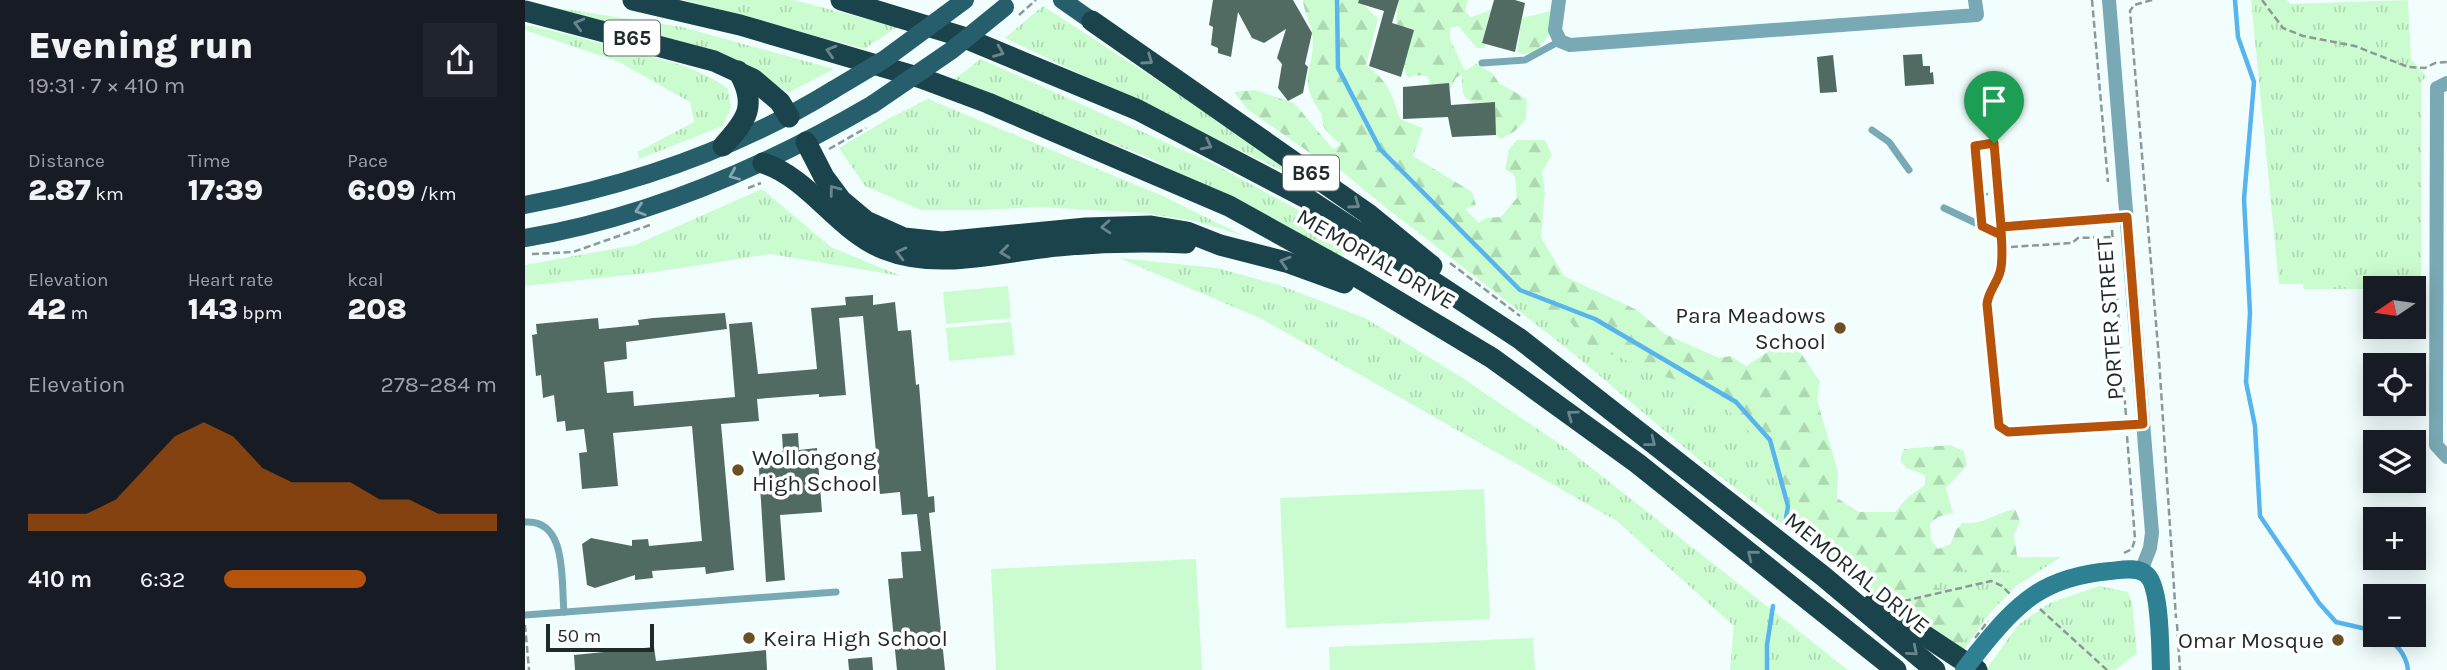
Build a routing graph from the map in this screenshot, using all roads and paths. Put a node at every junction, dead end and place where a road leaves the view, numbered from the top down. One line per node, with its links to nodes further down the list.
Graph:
1 (633, 0): 42 (highway, MEMORIAL DRIVE, one-way to 1)
2 (841, 0): 43 (highway, MEMORIAL DRIVE, one-way to 43)
3 (965, 0): 21 (main road, bridge)
4 (1036, 0): 13 (path)
5 (1062, 0): 15 (main road, B65)
6 (1080, 0): 15 (main road)
7 (1559, 0): 16 (street)
8 (1975, 0): 16 (street)
9 (2092, 0): 34 (path)
10 (2109, 0): 33 (street, PORTER STREET)
11 (2151, 0): 66 (path)
12 (2262, 0): 17 (path)
13 (1011, 9): 24 (main road, bridge)
14 (525, 10): 19 (highway, B65, one-way to 14)
15 (1092, 21): 43 (highway, B65, one-way to 43)
16 (1560, 41): 18 (lane)
17 (2447, 62)
18 (1482, 63)
19 (738, 71): 21 (highway, B65); 27 (highway)
20 (2447, 83): 46 (street)
21 (789, 117): 24 (main road, B65); 27 (main road)
22 (1992, 123): 25 (lane)
23 (1872, 130): 30 (lane)
24 (806, 142): 29 (main road); 39 (highway, B65, one-way to 24)
25 (1994, 143): 28 (path); 36 (lane)
26 (1969, 144): 28 (path)
27 (723, 146): 31 (main road)
28 (1975, 146): 35 (path)
29 (763, 163): 37 (main road, one-way to 37); 39 (highway, one-way to 29)
30 (1909, 170)
31 (525, 205)
32 (1944, 208): 35 (lane)
33 (2127, 217): 34 (lane); 44 (street, PORTER STREET)
34 (2111, 218): 36 (lane); 38 (path)
35 (1982, 226): 36 (lane)
36 (2001, 231): 40 (lane)
37 (525, 237)
38 (2112, 237): 40 (path); 45 (path)
39 (1220, 245): 42 (highway, B65, one-way to 39)
40 (2001, 248): 45 (lane)
41 (1448, 260): 43 (path)
42 (1436, 322): 52 (highway, MEMORIAL DRIVE, one-way to 42)
43 (1522, 329): 50 (highway, MEMORIAL DRIVE, one-way to 50)
44 (2143, 424): 45 (lane); 49 (street, PORTER STREET)
45 (2126, 425): 48 (path)
46 (2447, 457)
47 (525, 522): 55 (lane)
48 (2132, 549)
49 (2141, 571): 53 (main road); 65 (main road)
50 (1823, 576): 58 (highway); 62 (highway, MEMORIAL DRIVE, one-way to 62)
51 (836, 592): 55 (lane)
52 (1805, 598): 60 (highway); 61 (highway, MEMORIAL DRIVE)
53 (2028, 598): 54 (path); 58 (main road); 64 (path)
54 (1894, 604)
55 (564, 612): 56 (lane)
56 (525, 615)
57 (525, 622): 59 (path)
58 (1977, 662): 63 (main road, bridge)
59 (529, 670)
60 (1881, 670)
61 (1896, 670)
62 (1935, 670)
63 (1964, 670)
64 (2107, 670)
65 (2161, 670)
66 (2180, 670)

